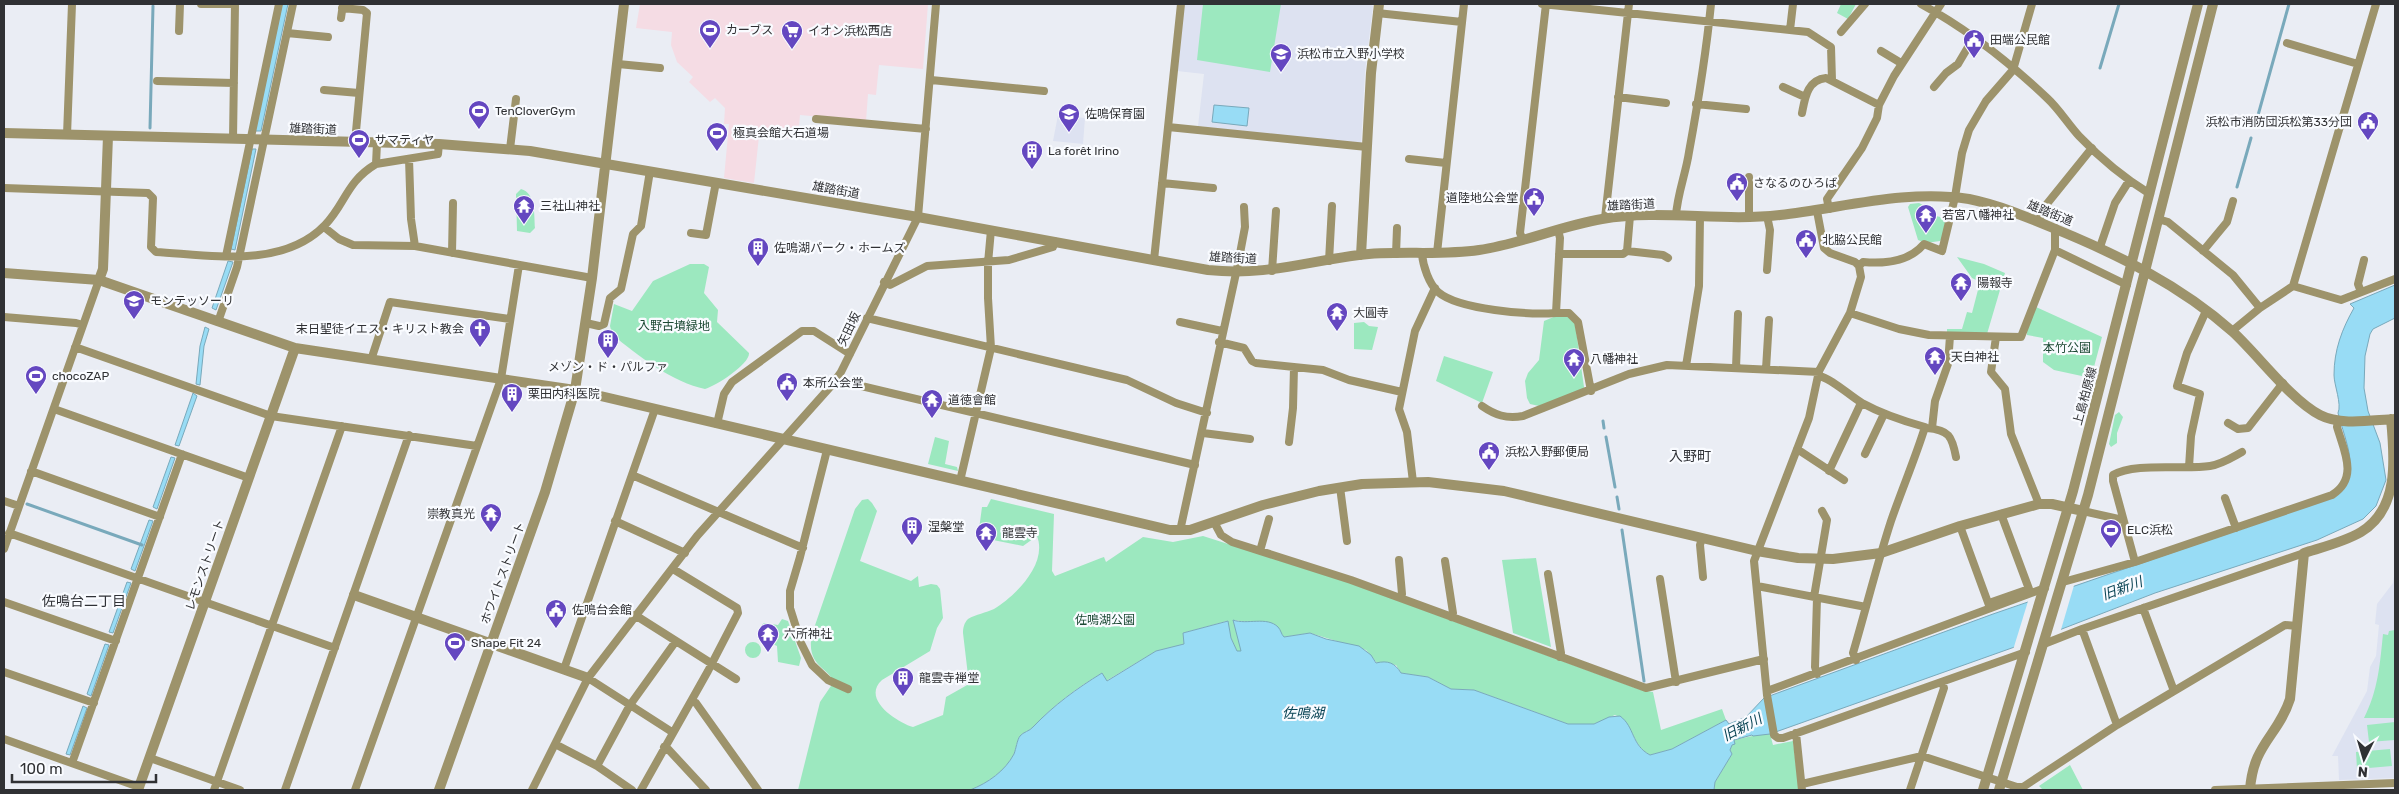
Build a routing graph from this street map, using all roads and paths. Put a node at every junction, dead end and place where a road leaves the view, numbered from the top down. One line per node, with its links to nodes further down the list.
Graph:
1 (72, 4): 63 (street)
2 (180, 4): 30 (street)
3 (201, 4): 4 (street)
4 (235, 4): 45 (street)
5 (278, 4): 66 (street)
6 (293, 4): 32 (street)
7 (624, 4): 38 (street, ホワイトストリート)
8 (936, 4): 42 (street)
9 (1181, 4): 60 (street)
10 (1464, 4): 27 (street)
11 (1544, 4): 25 (street); 111 (street)
12 (1629, 4): 25 (street)
13 (1712, 4): 28 (street)
14 (1794, 4): 29 (street)
15 (1865, 4): 31 (street)
16 (1921, 4): 24 (street)
17 (1941, 4): 24 (street)
18 (2032, 4): 41 (street)
19 (2198, 4): 87 (street, 上島柏原線)
20 (2213, 4): 103 (street)
21 (2376, 4): 39 (street)
22 (342, 6): 26 (street); 50 (street)
23 (1378, 9): 27 (street); 71 (street)
24 (1935, 12): 34 (street); 37 (street)
25 (1628, 13): 28 (street); 51 (street)
26 (341, 18)
27 (1462, 22): 76 (street)
28 (1710, 22): 29 (street); 55 (street)
29 (1790, 30): 43 (street)
30 (179, 31)
31 (1841, 32)
32 (287, 33): 33 (street); 67 (street)
33 (328, 37)
34 (1974, 37): 41 (street); 47 (street)
35 (2286, 43): 39 (street)
36 (1881, 51): 37 (street)
37 (1901, 63): 56 (street)
38 (618, 64): 40 (street); 78 (street, ホワイトストリート)
39 (2358, 64): 144 (street)
40 (660, 68)
41 (2013, 70): 72 (street); 88 (street)
42 (931, 80): 49 (street); 61 (street)
43 (1832, 80): 52 (street); 56 (street)
44 (157, 81): 45 (street)
45 (234, 83): 65 (street)
46 (1783, 87): 52 (street)
47 (1934, 87)
48 (324, 90): 50 (street)
49 (1044, 91)
50 (359, 93): 68 (street)
51 (1618, 97): 54 (street); 102 (street)
52 (1806, 97): 58 (street)
53 (516, 99): 73 (street)
54 (1666, 103)
55 (1696, 104): 57 (street); 97 (street)
56 (1880, 105): 93 (street)
57 (1746, 109)
58 (1802, 113)
59 (816, 119): 61 (street)
60 (1168, 127): 71 (street); 83 (street)
61 (926, 129): 99 (street)
62 (4, 133): 63 (street, 雄踏街道)
63 (66, 135): 64 (street, 雄踏街道)
64 (108, 136): 65 (street, 雄踏街道); 86 (street)
65 (233, 139): 66 (street, 雄踏街道)
66 (250, 139): 67 (street, 雄踏街道); 124 (street)
67 (263, 140): 68 (street, 雄踏街道); 125 (street)
68 (354, 142): 69 (street, 雄踏街道)
69 (377, 143): 70 (street, 雄踏街道); 77 (street)
70 (439, 144): 73 (street, 雄踏街道); 74 (street)
71 (1367, 147): 123 (street)
72 (2092, 148): 81 (street); 104 (street)
73 (510, 149): 78 (street, 雄踏街道)
74 (409, 159): 77 (street); 113 (street)
75 (1409, 159): 76 (street)
76 (1446, 163): 119 (street)
77 (376, 164): 105 (street)
78 (607, 164): 79 (street, 雄踏街道); 139 (street, ホワイトストリート)
79 (650, 171): 82 (street, 雄踏街道); 158 (street)
80 (1749, 177): 101 (street)
81 (2129, 181): 87 (street); 114 (street)
82 (716, 182): 99 (street, 雄踏街道); 110 (street)
83 (1162, 183): 85 (street); 127 (street)
84 (4, 188): 86 (street)
85 (1213, 188)
86 (106, 192): 124 (street); 141 (street)
87 (2150, 194): 131 (street, 上島柏原線)
88 (1955, 197): 93 (street, 雄踏街道); 104 (street, 雄踏街道); 133 (street)
89 (2233, 201): 117 (street)
90 (453, 203): 118 (street)
91 (1332, 206): 128 (street)
92 (1244, 207): 137 (street)
93 (1829, 209): 95 (street, 雄踏街道)
94 (1276, 211): 135 (street)
95 (1817, 211): 98 (street, 雄踏街道); 133 (street)
96 (1630, 216): 97 (street, 雄踏街道); 102 (street, 雄踏街道); 116 (street)
97 (1676, 216): 100 (street, 雄踏街道)
98 (1767, 216): 101 (street, 雄踏街道); 134 (street)
99 (918, 217): 108 (street, 雄踏街道); 142 (street, 矢田坂)
100 (1700, 217): 101 (street, 雄踏街道); 170 (street)
101 (1749, 217)
102 (1605, 218): 109 (street, 雄踏街道)
103 (2158, 219): 117 (street); 136 (street)
104 (2038, 221): 107 (street, 雄踏街道)
105 (324, 226): 113 (street); 125 (street)
106 (1397, 228): 120 (street)
107 (2055, 228): 114 (street, 雄踏街道); 115 (street)
108 (992, 230): 112 (street, 雄踏街道); 130 (street)
109 (1558, 230): 111 (street, 雄踏街道); 122 (street)
110 (691, 233)
111 (1523, 240): 119 (street, 雄踏街道)
112 (1054, 241): 127 (street, 雄踏街道); 130 (street)
113 (415, 246): 118 (street)
114 (2100, 247): 131 (street, 雄踏街道)
115 (2055, 250): 143 (street); 163 (street)
116 (1627, 251): 122 (street); 126 (street)
117 (2203, 251): 147 (street)
118 (452, 253): 132 (street)
119 (1437, 253): 121 (street, 雄踏街道)
120 (1396, 254): 121 (street, 雄踏街道); 123 (street, 雄踏街道)
121 (1422, 254): 145 (street)
122 (1559, 254): 149 (street)
123 (1361, 255): 128 (street, 雄踏街道)
124 (226, 256): 125 (street)
125 (239, 257): 156 (street)
126 (1668, 258)
127 (1154, 260): 137 (street, 雄踏街道)
128 (1330, 260): 135 (street, 雄踏街道)
129 (2364, 260): 146 (street)
130 (988, 263): 142 (street); 167 (street)
131 (2133, 263): 136 (street, 雄踏街道); 143 (street, 上島柏原線)
132 (519, 265): 139 (street); 154 (street)
133 (1859, 266): 150 (street)
134 (1768, 270)
135 (1272, 271): 137 (street, 雄踏街道)
136 (2145, 271): 148 (street, 雄踏街道); 223 (street)
137 (1236, 272): 160 (street)
138 (4, 273): 141 (street)
139 (592, 278): 158 (street, ホワイトストリート)
140 (2395, 279): 146 (street)
141 (99, 280): 156 (street); 159 (street)
142 (884, 282): 153 (street, 矢田坂)
143 (2127, 286): 221 (street, 上島柏原線)
144 (2293, 286): 146 (street); 147 (street)
145 (1435, 288): 149 (street); 180 (street)
146 (2361, 292)
147 (2260, 308): 161 (street)
148 (2206, 311): 161 (street, 雄踏街道); 208 (street)
149 (1556, 313): 179 (street)
150 (1850, 313): 162 (street); 174 (street)
151 (1738, 314): 172 (street)
152 (4, 317): 159 (street)
153 (867, 318): 167 (street); 168 (street, 矢田坂)
154 (510, 319): 169 (street); 175 (street)
155 (1769, 320): 173 (street)
156 (218, 322): 166 (street)
157 (1180, 322): 160 (street)
158 (586, 323): 178 (street, ホワイトストリート)
159 (83, 326): 165 (street)
160 (1222, 331): 164 (street)
161 (2232, 331): 177 (street, 雄踏街道)
162 (1950, 336): 163 (street); 194 (street)
163 (1996, 337): 219 (street)
164 (1220, 342): 171 (street); 186 (street)
165 (75, 347): 183 (street); 188 (street)
166 (295, 348): 169 (street); 188 (street, レモンストリート)
167 (991, 348): 185 (street); 186 (street)
168 (850, 354): 176 (street, 矢田坂); 192 (street)
169 (371, 360): 175 (street)
170 (1686, 366): 172 (street); 179 (street)
171 (1294, 367): 180 (street); 199 (street)
172 (1736, 368): 173 (street)
173 (1766, 369): 174 (street)
174 (1819, 374): 181 (street); 201 (street)
175 (500, 379): 178 (street); 200 (street)
176 (836, 380): 185 (street); 197 (street, 矢田坂)
177 (2284, 383): 190 (street, 雄踏街道); 191 (street)
178 (575, 390): 184 (street); 273 (street, ホワイトストリート)
179 (1590, 391): 182 (street)
180 (1402, 392): 215 (street)
181 (1861, 402): 187 (street); 210 (street)
182 (1482, 406)
183 (54, 409): 204 (street); 209 (street)
184 (654, 409): 192 (street); 211 (street)
185 (976, 413): 207 (street); 214 (street)
186 (1207, 413): 195 (street)
187 (1884, 414): 194 (street); 205 (street)
188 (271, 416): 193 (street); 212 (street, レモンストリート)
189 (2393, 419): 190 (street, 雄踏街道); 242 (street)
190 (2338, 421): 232 (street)
191 (2228, 423)
192 (717, 424): 197 (street)
193 (342, 426): 196 (street); 267 (street)
194 (1928, 428): 206 (street); 243 (street)
195 (1202, 433): 198 (street); 207 (street)
196 (409, 435): 200 (street); 256 (street)
197 (783, 439): 202 (street); 224 (street, 矢田坂)
198 (1250, 439)
199 (1289, 442)
200 (477, 446): 265 (street)
201 (1796, 449): 210 (street); 240 (street)
202 (827, 450): 214 (street); 237 (street)
203 (2242, 452): 208 (street)
204 (182, 454): 212 (street); 226 (street)
205 (1865, 454)
206 (1956, 457)
207 (1196, 465): 233 (street)
208 (2189, 467): 228 (street)
209 (31, 471): 220 (street); 226 (street)
210 (1829, 471): 213 (street)
211 (632, 475): 224 (street); 229 (street)
212 (249, 478): 260 (street, レモンストリート)
213 (1844, 480)
214 (960, 481): 233 (street)
215 (1412, 482): 216 (street); 235 (street)
216 (1340, 487): 230 (street); 236 (street)
217 (2225, 498): 232 (street)
218 (4, 500): 220 (street)
219 (2038, 504): 221 (street); 225 (street)
220 (19, 506): 234 (street)
221 (2068, 508): 223 (street); 255 (street, 上島柏原線)
222 (1822, 511): 244 (street)
223 (2083, 511): 228 (street); 253 (street)
224 (718, 512): 237 (street); 241 (street, 矢田坂)
225 (2001, 514): 231 (street); 261 (street)
226 (160, 517): 251 (street)
227 (1269, 519): 239 (street)
228 (2123, 520): 247 (street)
229 (615, 521): 241 (street); 280 (street)
230 (1214, 522): 233 (street); 239 (street)
231 (1960, 526): 243 (street); 261 (street)
232 (2236, 528): 247 (street)
233 (1180, 531)
234 (10, 533): 238 (street); 251 (street)
235 (1702, 538): 240 (street); 250 (street)
236 (1347, 541)
237 (803, 548): 287 (street)
238 (4, 549)
239 (1260, 551): 258 (street)
240 (1758, 551): 244 (street); 254 (street)
241 (685, 553): 248 (street, 矢田坂)
242 (2304, 553): 263 (street); 268 (street)
243 (1882, 554): 244 (street); 262 (street)
244 (1821, 559): 257 (street)
245 (1399, 560): 258 (street)
246 (1445, 562): 266 (street)
247 (2135, 562): 253 (street)
248 (673, 569): 264 (street, 矢田坂); 279 (street)
249 (1548, 574): 276 (street)
250 (1703, 577)
251 (138, 579): 260 (street); 270 (street)
252 (1660, 579): 285 (street)
253 (2062, 584): 272 (street)
254 (1757, 586): 257 (street); 277 (street)
255 (2044, 590): 261 (street); 275 (street, 上島柏原線)
256 (354, 595): 265 (street); 274 (street)
257 (1816, 597): 262 (street); 282 (street)
258 (1401, 598): 266 (street)
259 (4, 602): 270 (street)
260 (205, 602): 267 (street); 300 (street, レモンストリート)
261 (1990, 606): 278 (street)
262 (1866, 607): 278 (street)
263 (2143, 608): 269 (street); 288 (street)
264 (635, 615): 271 (street); 283 (street, 矢田坂)
265 (416, 617): 273 (street); 313 (street)
266 (1451, 617): 276 (street)
267 (272, 626): 274 (street); 304 (street)
268 (2297, 626): 288 (street); 323 (street)
269 (2082, 629): 272 (street); 293 (street)
270 (116, 641): 291 (street)
271 (676, 641): 279 (street); 292 (street)
272 (2045, 641): 306 (street)
273 (491, 643): 280 (street); 314 (street, ホワイトストリート)
274 (335, 648): 312 (street)
275 (2027, 648): 286 (street); 303 (street, 上島柏原線)
276 (1560, 657): 285 (street)
277 (1764, 659): 285 (street); 289 (street)
278 (1856, 660): 282 (street)
279 (712, 664): 284 (street); 290 (street)
280 (564, 669): 283 (street)
281 (4, 672): 291 (street)
282 (1818, 674): 289 (street)
283 (588, 678): 292 (street); 297 (street, 矢田坂)
284 (736, 679)
285 (1676, 682)
286 (1942, 682): 295 (street); 299 (street)
287 (848, 688)
288 (2174, 691): 293 (street)
289 (1767, 693): 295 (street)
290 (691, 701): 294 (street); 319 (street)
291 (94, 704): 301 (street)
292 (630, 705): 294 (street); 302 (street)
293 (2117, 725): 306 (street)
294 (672, 732): 298 (street)
295 (1796, 733): 307 (street)
296 (4, 739): 301 (street)
297 (555, 744): 302 (street); 315 (street, 矢田坂)
298 (664, 747): 317 (street); 318 (street)
299 (1922, 756): 303 (street); 307 (street); 320 (street)
300 (150, 758): 304 (street); 309 (street, レモンストリート)
301 (72, 764): 309 (street)
302 (597, 766): 316 (street)
303 (1988, 778): 306 (street); 321 (street, 上島柏原線)
304 (217, 782): 310 (street); 311 (street)
305 (2395, 783): 308 (street)
306 (2001, 786)
307 (1802, 787)
308 (2346, 788): 323 (street)
309 (139, 789)
310 (214, 790)
311 (240, 790)
312 (285, 790)
313 (355, 790)
314 (439, 790)
315 (532, 790)
316 (632, 790)
317 (641, 790)
318 (706, 790)
319 (758, 790)
320 (1910, 790)
321 (1983, 790)
322 (2215, 790): 323 (street)
323 (2250, 790)

